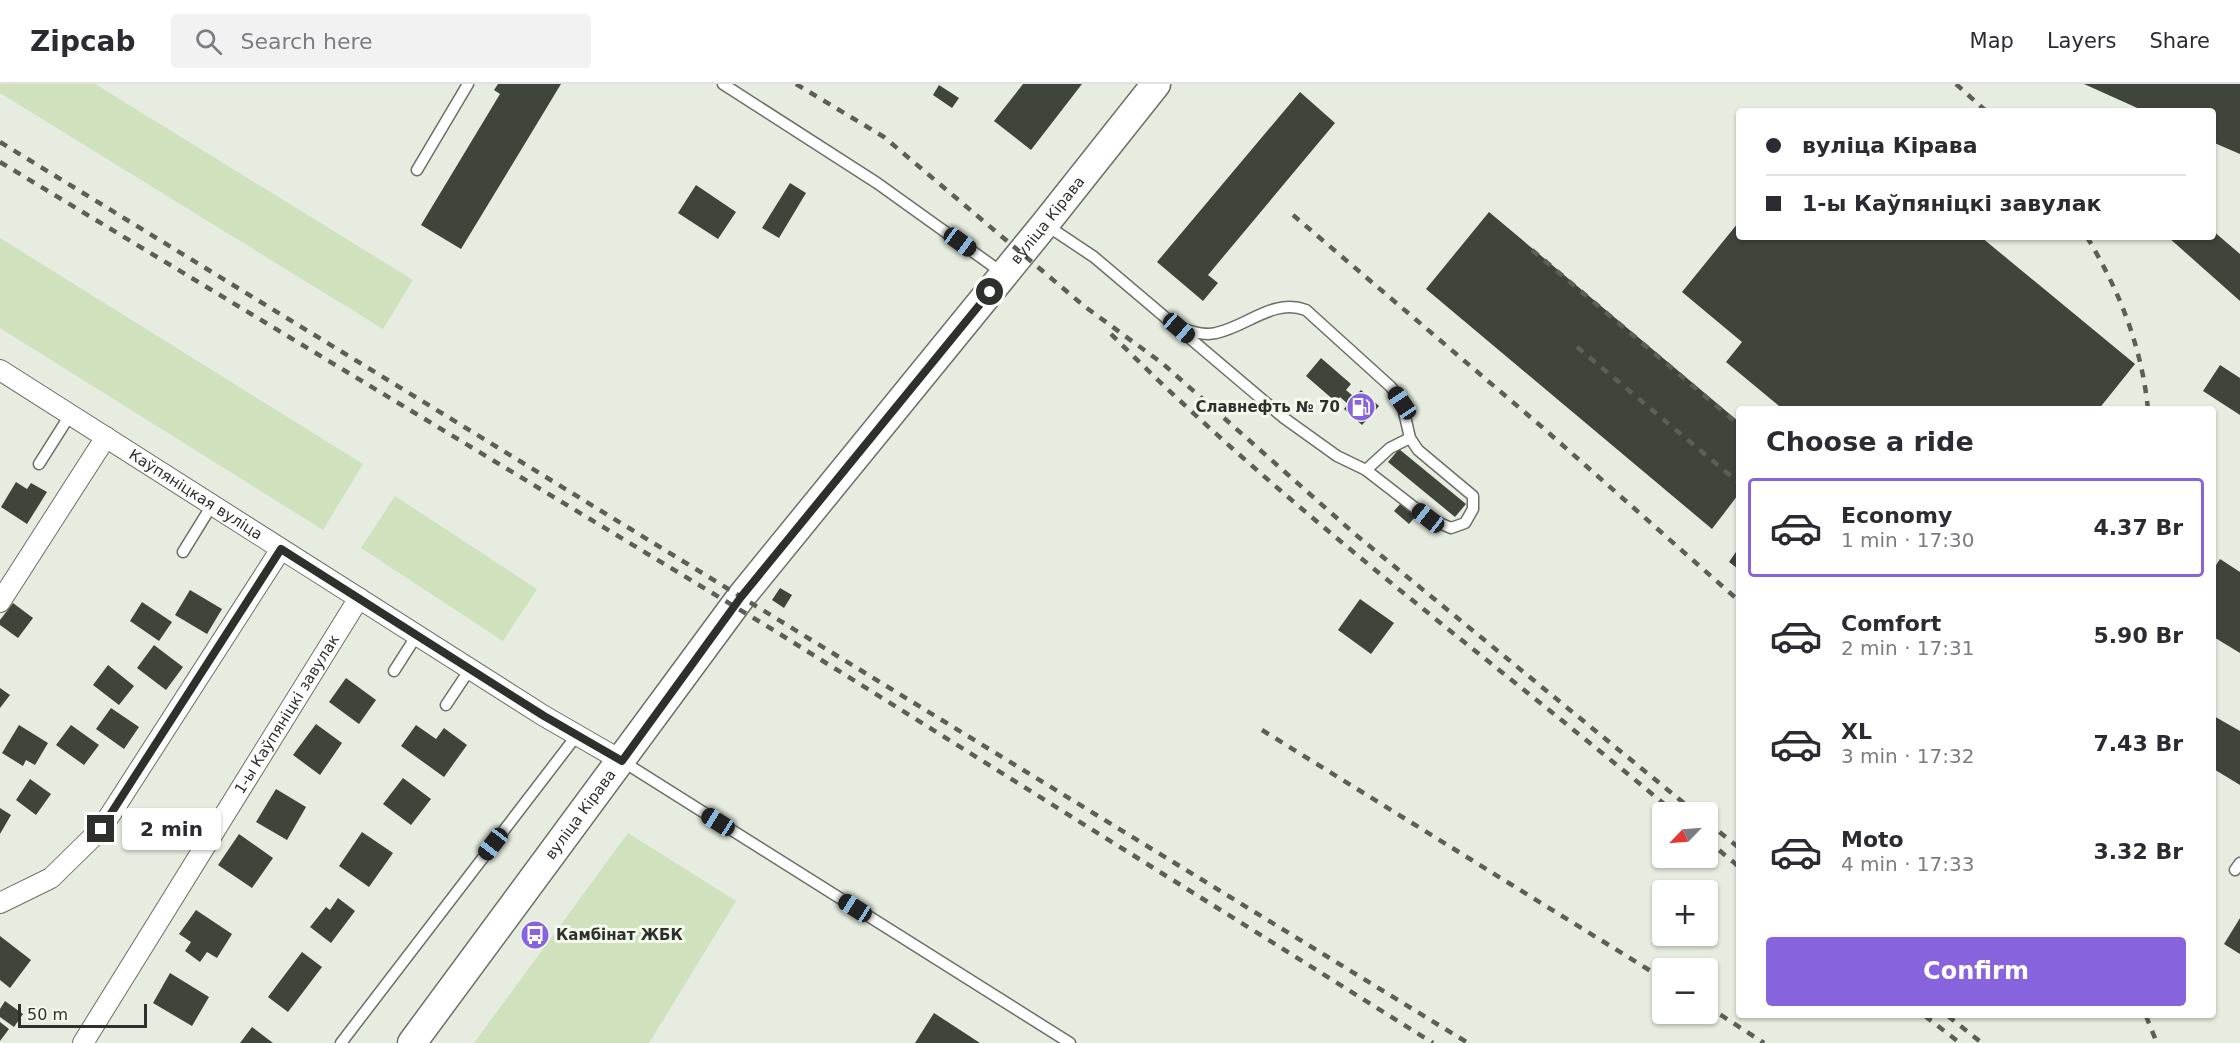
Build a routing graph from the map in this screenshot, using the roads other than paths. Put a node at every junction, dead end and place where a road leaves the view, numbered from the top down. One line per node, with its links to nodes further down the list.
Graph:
1 (468, 84): 4 (lane)
2 (723, 84): 6 (lane)
3 (1156, 84): 5 (main road, вуліца Кірава)
4 (417, 170)
5 (1045, 224): 6 (main road, вуліца Кірава); 7 (lane)
6 (1004, 274): 24 (main road, вуліца Кірава)
7 (1179, 328): 11 (lane); 13 (lane)
8 (0, 370): 9 (street, Каўпяніцкая вуліца)
9 (70, 415): 10 (street, Каўпяніцкая вуліца); 12 (lane)
10 (106, 437): 14 (street, Каўпяніцкая вуліца); 18 (street)
11 (1410, 438): 13 (lane); 13 (lane)
12 (39, 464)
13 (1366, 470)
14 (212, 505): 15 (street, Каўпяніцкая вуліца); 16 (lane)
15 (281, 549): 17 (street, Каўпяніцкая вуліца); 25 (street)
16 (183, 552)
17 (358, 598): 19 (street, Каўпяніцкая вуліца); 26 (street, 1-ы Каўпяніцкі завулак)
18 (0, 602)
19 (417, 635): 20 (street, Каўпяніцкая вуліца); 21 (lane)
20 (470, 669): 22 (lane); 23 (street, Каўпяніцкая вуліца)
21 (394, 671)
22 (446, 705)
23 (577, 735): 24 (street, Каўпяніцкая вуліца); 27 (lane)
24 (622, 761): 28 (main road, вуліца Кірава); 29 (lane)
25 (0, 903)
26 (83, 1043)
27 (340, 1043)
28 (412, 1043)
29 (1070, 1043)

